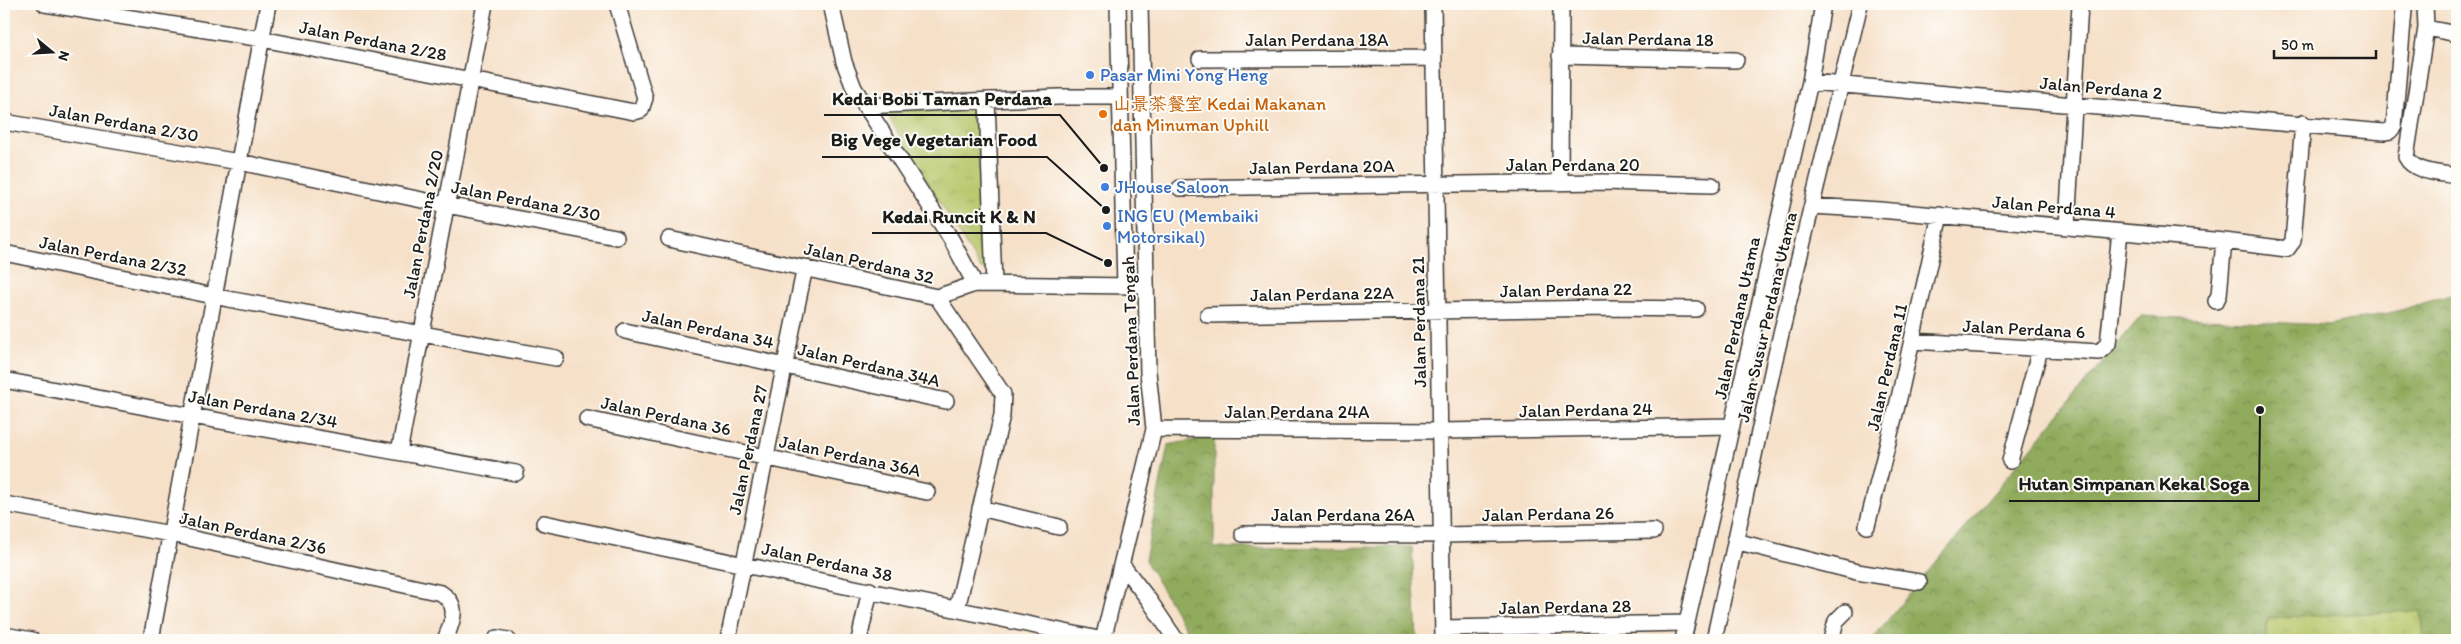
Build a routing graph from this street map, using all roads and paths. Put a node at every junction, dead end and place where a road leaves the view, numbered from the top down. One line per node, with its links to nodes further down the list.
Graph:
1 (45, 4): 17 (street, Jalan Perdana 2/28)
2 (268, 4): 17 (street)
3 (485, 4): 22 (street, Jalan Perdana 2/20)
4 (617, 4): 22 (street, Jalan Perdana 2/28)
5 (831, 4): 28 (street)
6 (1118, 4): 25 (street)
7 (1140, 4): 50 (street, Jalan Perdana Tengah)
8 (1433, 4): 19 (street, Jalan Perdana 21)
9 (1561, 4): 18 (street)
10 (1823, 4): 23 (street, Jalan Perdana Utama)
11 (1860, 4): 24 (street, Jalan Susur Perdana Utama)
12 (2080, 4): 27 (street)
13 (2401, 4): 30 (street, Jalan Perdana 2)
14 (2425, 4): 15 (street)
15 (2426, 28): 16 (street); 32 (street)
16 (2457, 34)
17 (262, 39): 22 (street, Jalan Perdana 2/28); 31 (street)
18 (1560, 56): 21 (street, Jalan Perdana 18); 33 (street)
19 (1434, 58): 20 (street, Jalan Perdana 18A); 34 (street, Jalan Perdana 21)
20 (1200, 59)
21 (1736, 60)
22 (471, 79): 37 (street, Jalan Perdana 2/20)
23 (1810, 82): 24 (street, Jalan Perdana 2); 67 (street, Jalan Perdana Utama)
24 (1839, 85): 27 (street, Jalan Perdana 2); 38 (street, Jalan Susur Perdana Utama)
25 (1119, 97): 26 (street); 49 (street)
26 (987, 101): 28 (street); 48 (street)
27 (2076, 105): 30 (street, Jalan Perdana 2); 40 (street)
28 (865, 106): 47 (street)
29 (4, 122): 31 (street, Jalan Perdana 2/30)
30 (2303, 123): 44 (street, Jalan Perdana 4)
31 (246, 163): 37 (street, Jalan Perdana 2/30); 51 (street)
32 (2457, 176)
33 (1560, 183): 34 (street, Jalan Perdana 20); 35 (street, Jalan Perdana 20)
34 (1435, 185): 36 (street, Jalan Perdana 20A); 55 (street, Jalan Perdana 21)
35 (1712, 185)
36 (1180, 188)
37 (446, 205): 42 (street, Jalan Perdana 2/30); 58 (street, Jalan Perdana 2/20)
38 (1812, 206): 39 (street, Jalan Perdana 4); 84 (street, Jalan Susur Perdana Utama)
39 (1940, 216): 40 (street, Jalan Perdana 4); 59 (street, Jalan Perdana 11)
40 (2067, 227): 41 (street, Jalan Perdana 4)
41 (2120, 232): 44 (street, Jalan Perdana 4); 60 (street, Jalan Perdana 6)
42 (616, 237)
43 (668, 239): 46 (street, Jalan Perdana 32)
44 (2224, 241): 53 (street)
45 (4, 253): 51 (street, Jalan Perdana 2/32)
46 (805, 267): 52 (street, Jalan Perdana 32); 62 (street, Jalan Perdana 27)
47 (975, 284): 48 (street); 52 (street)
48 (994, 284): 49 (street)
49 (1125, 286): 50 (street)
50 (1146, 286): 68 (street, Jalan Perdana Tengah)
51 (214, 295): 58 (street, Jalan Perdana 2/32); 65 (street)
52 (937, 297): 76 (street, Jalan Perdana 32)
53 (2216, 301)
54 (1696, 309): 55 (street, Jalan Perdana 22)
55 (1437, 310): 56 (street, Jalan Perdana 22A); 69 (street, Jalan Perdana 21)
56 (1208, 315)
57 (625, 331): 62 (street, Jalan Perdana 34)
58 (421, 332): 61 (street); 70 (street, Jalan Perdana 2/20)
59 (1912, 341): 60 (street, Jalan Perdana 6); 78 (street, Jalan Perdana 11)
60 (2040, 348): 72 (street)
61 (556, 358)
62 (784, 365): 64 (street, Jalan Perdana 34A); 71 (street, Jalan Perdana 27)
63 (4, 380): 65 (street, Jalan Perdana 2/34)
64 (946, 401)
65 (192, 416): 70 (street, Jalan Perdana 2/34); 81 (street)
66 (587, 419): 71 (street, Jalan Perdana 36)
67 (1732, 426): 69 (street, Jalan Perdana 24); 91 (street, Jalan Perdana Utama)
68 (1154, 430): 69 (street, Jalan Perdana 24A); 86 (street, Jalan Perdana Tengah)
69 (1440, 431): 83 (street, Jalan Perdana 21)
70 (399, 452): 73 (street, Jalan Perdana 2/34)
71 (766, 456): 74 (street, Jalan Perdana 36A); 85 (street, Jalan Perdana 27)
72 (2010, 461)
73 (516, 473)
74 (927, 492)
75 (4, 504): 81 (street, Jalan Perdana 2/36)
76 (980, 508): 79 (street); 89 (street, Jalan Perdana 32)
77 (544, 523): 85 (street, Jalan Perdana 38)
78 (1867, 526)
79 (1059, 527)
80 (1654, 531): 83 (street, Jalan Perdana 26)
81 (170, 534): 95 (street); 96 (street, Jalan Perdana 2/36)
82 (1243, 534): 83 (street, Jalan Perdana 26A)
83 (1443, 535): 92 (street, Jalan Perdana 21)
84 (1735, 541): 87 (street); 102 (street, Jalan Susur Perdana Utama)
85 (744, 563): 88 (street, Jalan Perdana 38); 97 (street, Jalan Perdana 27)
86 (1122, 565): 99 (street, Jalan Perdana Tengah); 100 (street)
87 (1919, 582)
88 (870, 590): 89 (street, Jalan Perdana 38); 98 (street)
89 (957, 609): 99 (street, Jalan Perdana 38)
90 (1845, 612): 103 (street)
91 (1687, 623): 92 (street, Jalan Perdana 28); 101 (street, Jalan Perdana Utama)
92 (1443, 634)
93 (4, 635): 94 (street)
94 (32, 640)
95 (151, 640)
96 (445, 640)
97 (728, 640)
98 (859, 640)
99 (1103, 640)
100 (1176, 640)
101 (1683, 640)
102 (1714, 640)
103 (1831, 640)

